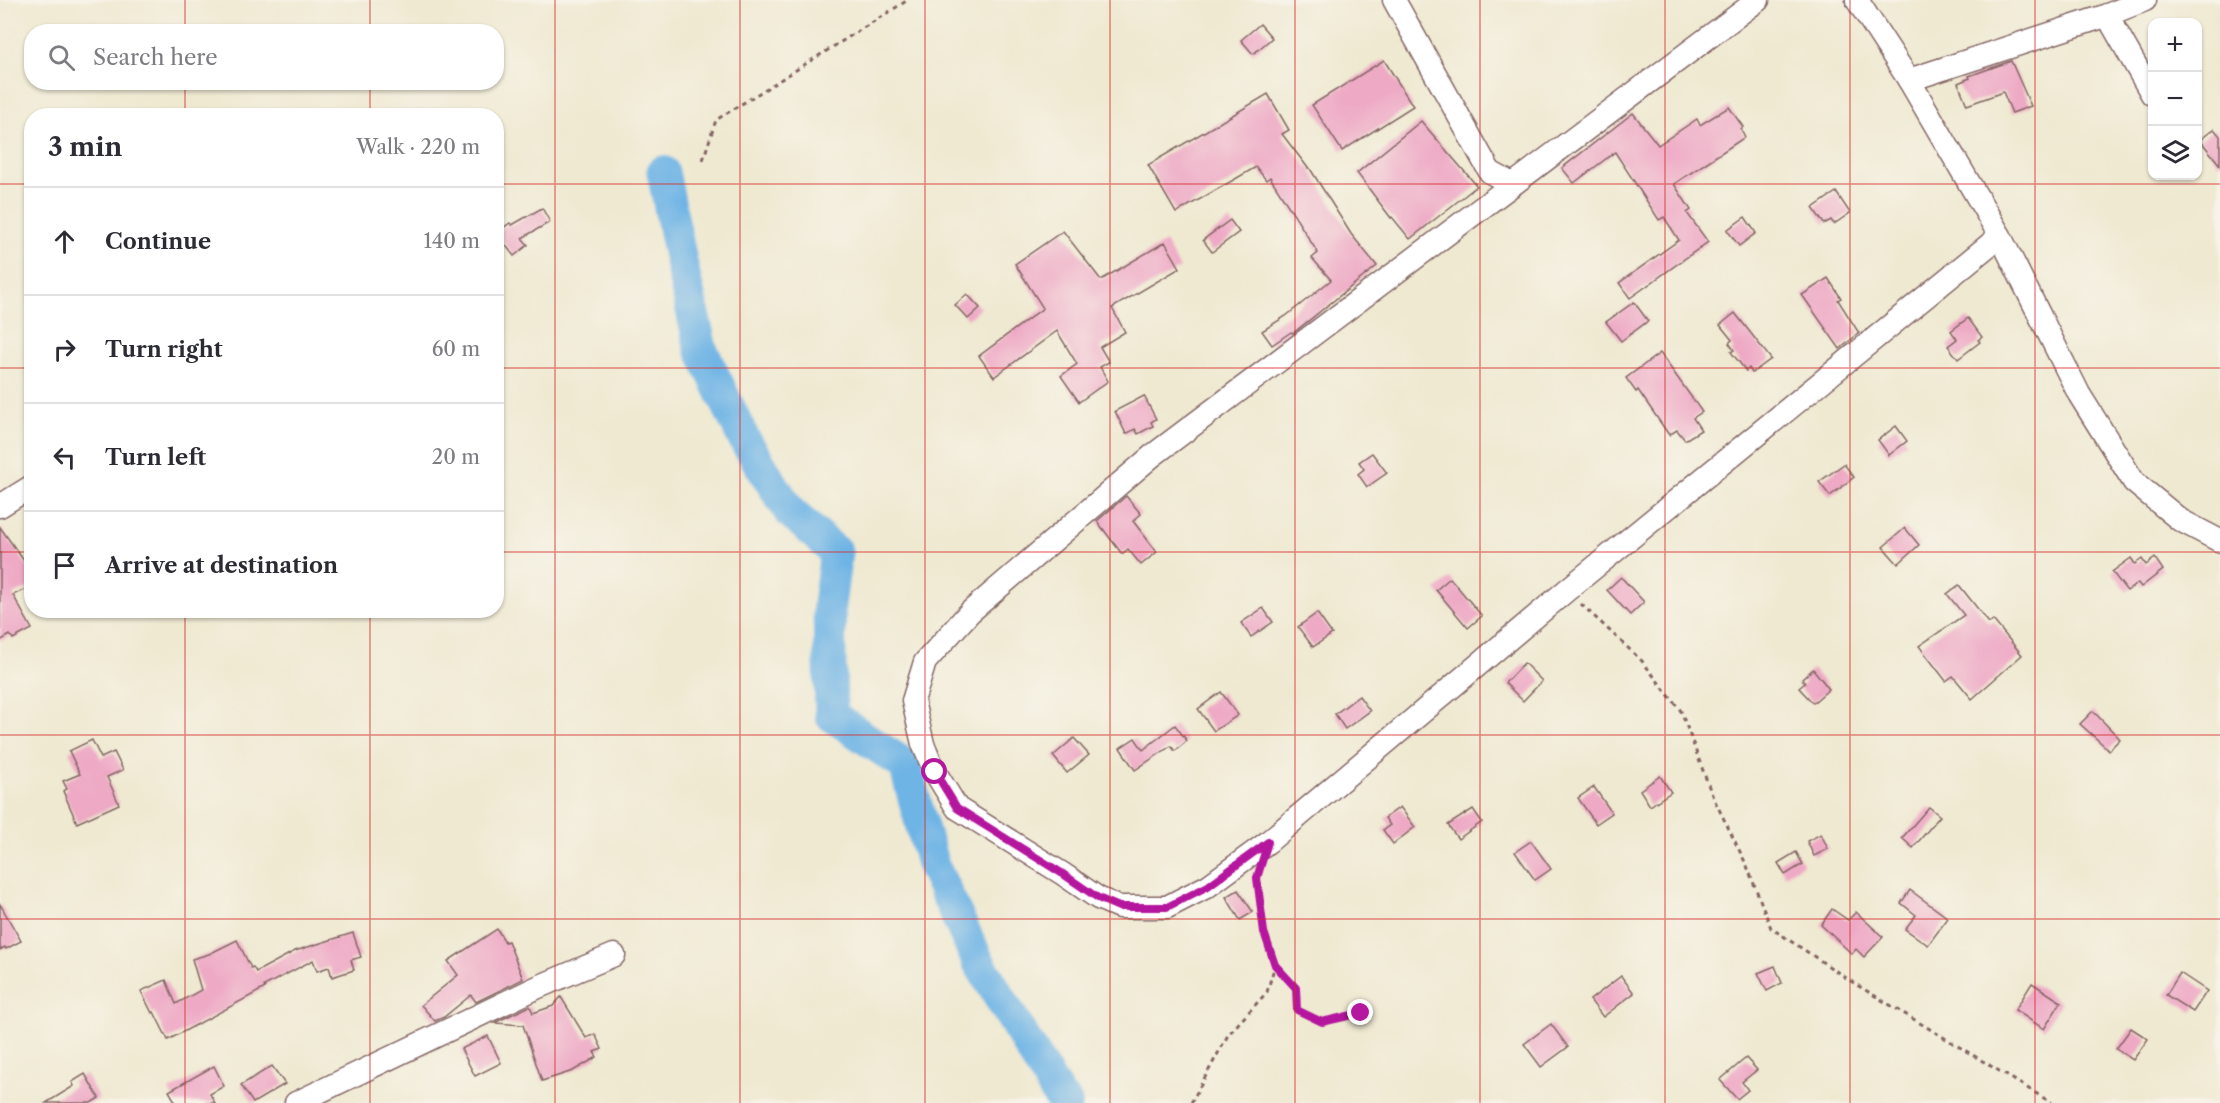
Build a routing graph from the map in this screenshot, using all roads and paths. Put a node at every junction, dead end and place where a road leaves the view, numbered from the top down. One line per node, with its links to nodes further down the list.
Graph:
1 (908, 0): 9 (path)
2 (1394, 0): 10 (street)
3 (1758, 0): 10 (street)
4 (1857, 0): 7 (street)
5 (2145, 0): 6 (street)
6 (2107, 15): 7 (street); 8 (street)
7 (1909, 80): 11 (street)
8 (2148, 87)
9 (703, 160)
10 (1512, 184): 16 (street)
11 (2000, 236): 14 (street); 15 (street)
12 (24, 491): 13 (street)
13 (0, 506)
14 (2217, 536)
15 (1567, 590): 16 (street); 22 (path)
16 (1268, 842): 18 (path)
17 (614, 955): 20 (street)
18 (1275, 965): 19 (path); 21 (path)
19 (1361, 1013)
20 (296, 1103)
21 (1191, 1103)
22 (2052, 1103)

